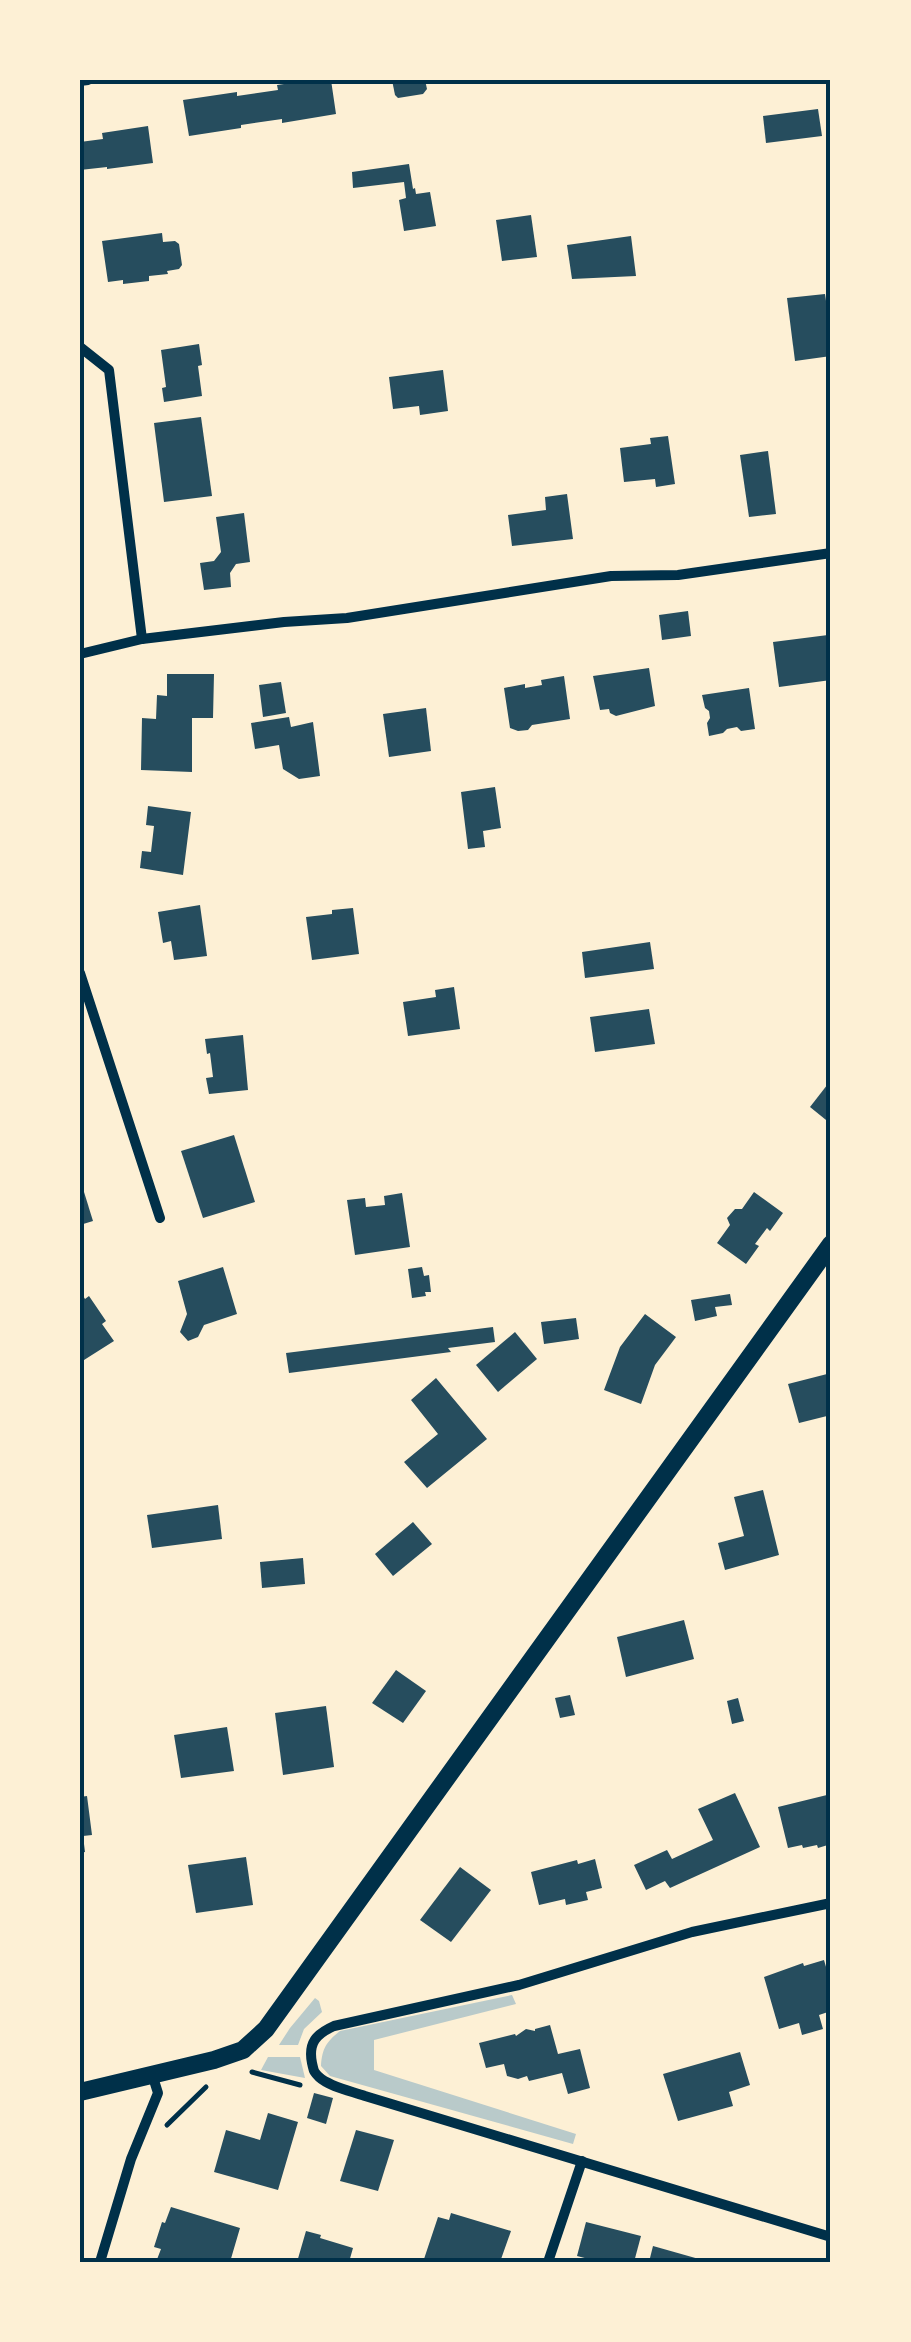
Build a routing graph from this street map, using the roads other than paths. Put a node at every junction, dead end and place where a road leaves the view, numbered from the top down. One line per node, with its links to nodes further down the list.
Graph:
1 (88, 80): 2 (street)
2 (80, 81)
3 (80, 347): 5 (street)
4 (831, 553): 5 (street)
5 (142, 639): 6 (street)
6 (80, 654)
7 (80, 973): 8 (street)
8 (160, 1218)
9 (831, 1244): 11 (street)
10 (831, 1902): 13 (street)
11 (152, 2074): 12 (street); 15 (street)
12 (80, 2092)
13 (582, 2161): 14 (street); 16 (street)
14 (831, 2237)
15 (100, 2262)
16 (548, 2262)

